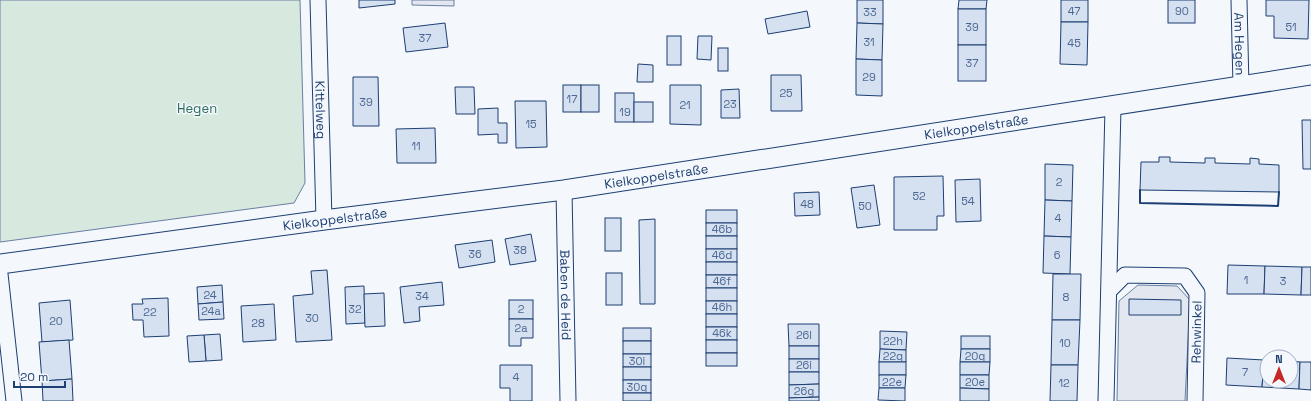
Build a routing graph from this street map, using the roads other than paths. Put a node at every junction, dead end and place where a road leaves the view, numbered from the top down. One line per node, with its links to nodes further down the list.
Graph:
1 (318, 0): 7 (street, Kittelweg)
2 (1239, 0): 4 (street, Am Hegen)
3 (1311, 75): 4 (street, Kielkoppelstraße)
4 (1240, 87): 5 (street, Kielkoppelstraße)
5 (1113, 106): 6 (street, Kielkoppelstraße); 10 (street)
6 (564, 190): 7 (street, Kielkoppelstraße); 12 (street, Baben de Heid)
7 (324, 220): 8 (street, Kielkoppelstraße)
8 (0, 264)
9 (0, 274): 11 (street)
10 (1109, 291): 13 (street); 14 (street, Rehwinkel)
11 (14, 401)
12 (568, 401)
13 (1106, 401)
14 (1195, 401)

